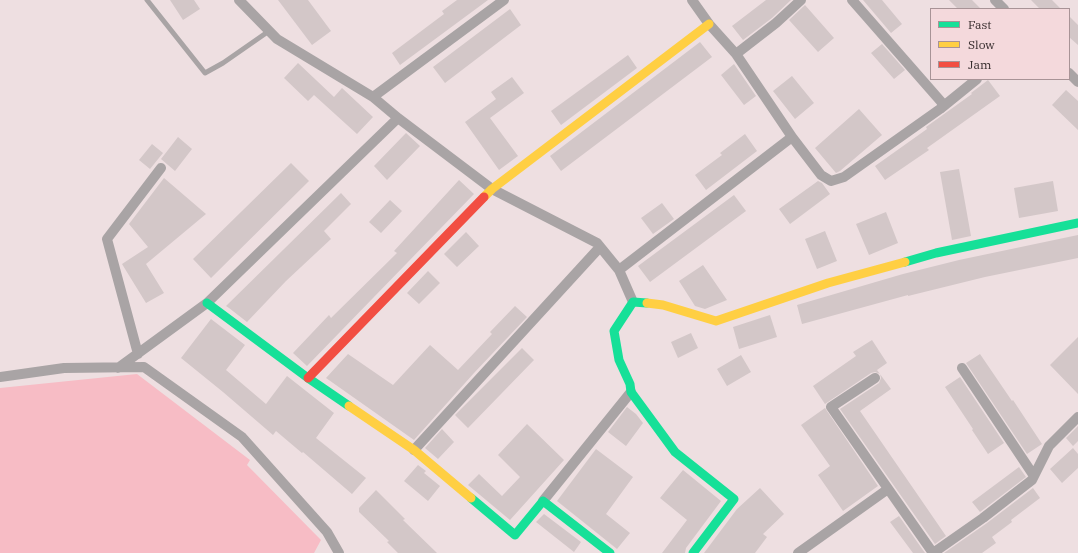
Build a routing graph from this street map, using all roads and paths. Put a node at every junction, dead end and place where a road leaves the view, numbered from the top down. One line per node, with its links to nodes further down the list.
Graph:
1 (147, 0): 10 (lane)
2 (239, 0): 10 (street)
3 (504, 0): 15 (street)
4 (692, 0): 9 (street)
5 (801, 0): 11 (street)
6 (852, 0): 16 (street)
7 (995, 0): 8 (street)
8 (1003, 8)
9 (709, 24): 11 (street); 20 (street)
10 (269, 31): 15 (street)
11 (736, 54): 18 (street)
12 (1070, 74): 14 (street)
13 (976, 80): 16 (street)
14 (1078, 82)
15 (373, 97): 17 (street)
16 (944, 105): 18 (street)
17 (398, 118): 20 (street); 25 (street)
18 (792, 137): 23 (street)
19 (161, 168): 26 (street)
20 (492, 189): 22 (street); 30 (street)
21 (1078, 223): 24 (street)
22 (600, 246): 23 (street); 34 (street)
23 (620, 270): 24 (street)
24 (633, 302): 32 (street)
25 (207, 303): 26 (street); 30 (street)
26 (138, 354): 27 (street)
27 (118, 368): 29 (street); 38 (street)
28 (962, 368): 35 (street)
29 (0, 377)
30 (308, 378): 34 (street)
31 (875, 378): 36 (street)
32 (631, 392): 37 (street); 40 (street)
33 (1078, 417): 35 (street)
34 (414, 450): 37 (street)
35 (1034, 476): 42 (street)
36 (888, 488): 41 (street); 42 (street)
37 (543, 501): 39 (street)
38 (339, 553)
39 (610, 553)
40 (693, 553)
41 (798, 553)
42 (933, 553)

